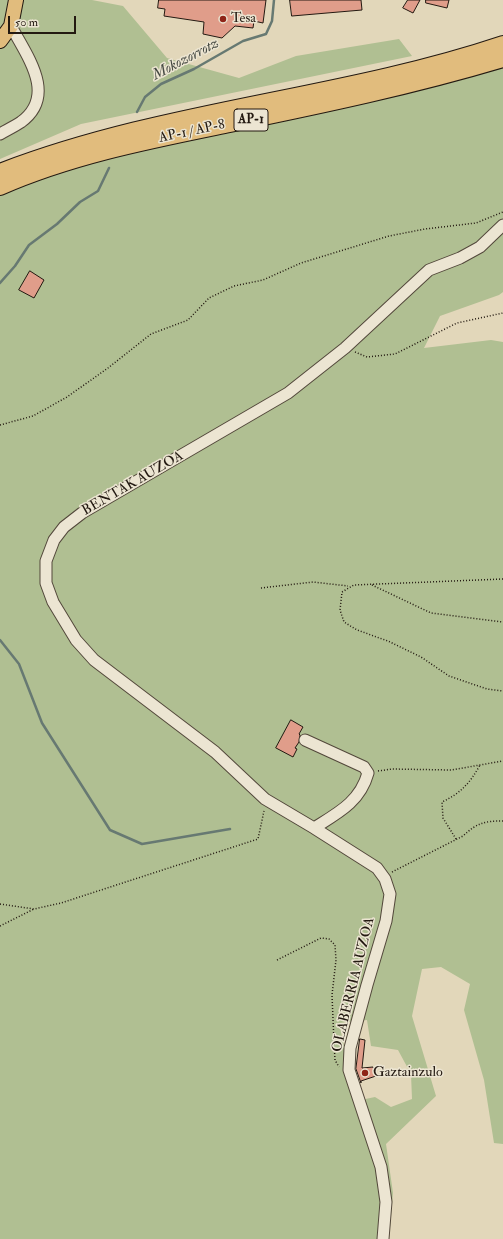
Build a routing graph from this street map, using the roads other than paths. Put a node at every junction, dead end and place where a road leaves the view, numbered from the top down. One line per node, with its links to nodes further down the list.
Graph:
1 (16, 0): 2 (main road)
2 (11, 26): 3 (main road); 6 (street)
3 (0, 41)
4 (503, 44): 7 (highway, AP-1 / AP-8 / AP-1)
5 (503, 59): 8 (highway, AP-1 / AP-8 / AP-1)
6 (0, 134)
7 (0, 172)
8 (0, 187)
9 (503, 225): 11 (street, BENTAK AUZOA)
10 (305, 740): 12 (street)
11 (265, 799): 12 (street, OLABERRIA AUZOA)
12 (314, 828): 13 (street, OLABERRIA AUZOA)
13 (386, 1202): 14 (street); 15 (street, OLABERRIA AUZOA)
14 (376, 1239)
15 (383, 1239)

